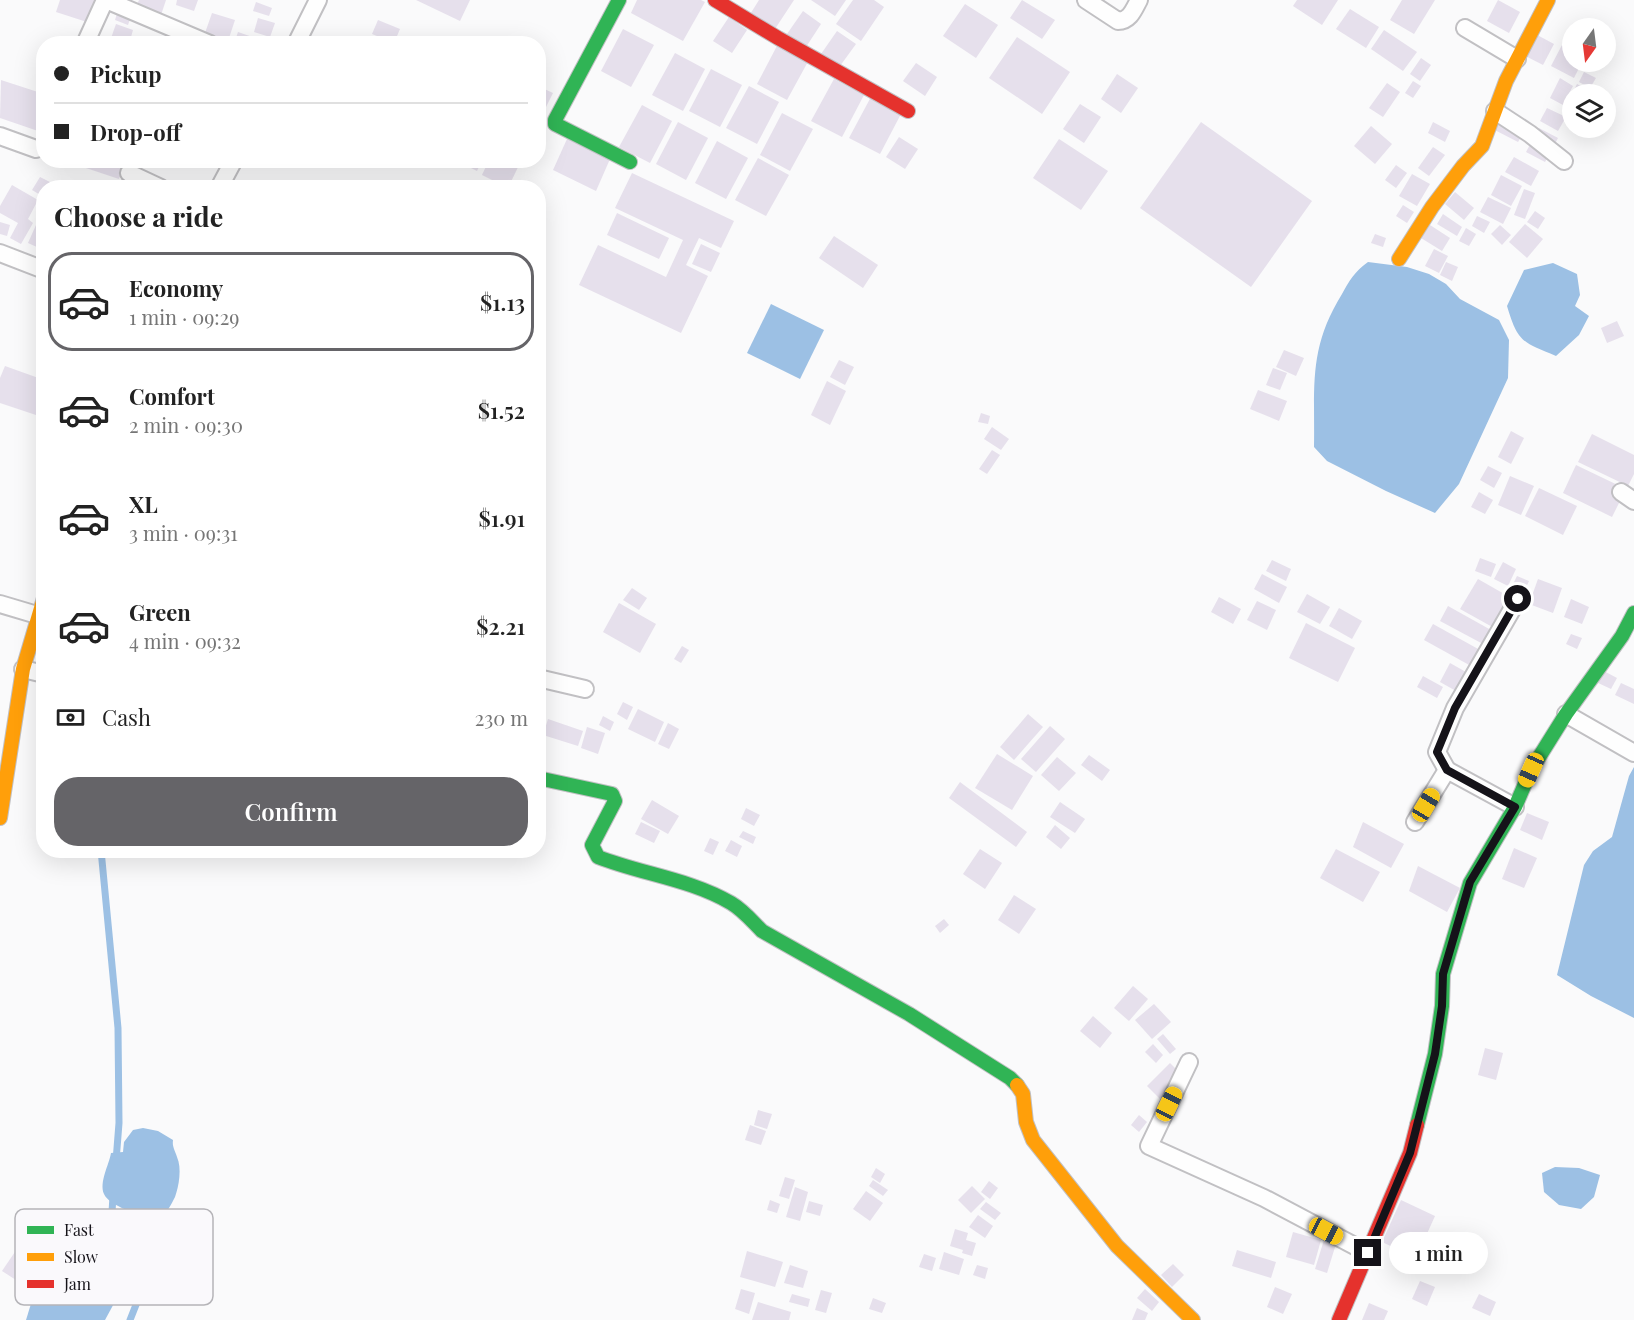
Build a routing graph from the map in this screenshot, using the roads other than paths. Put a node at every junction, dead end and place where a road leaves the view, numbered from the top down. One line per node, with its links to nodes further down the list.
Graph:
1 (106, 0): 9 (street); 10 (street)
2 (318, 0): 11 (street)
3 (619, 0): 18 (street)
4 (716, 0): 13 (street)
5 (1086, 0): 6 (street)
6 (1140, 0)
7 (1548, 0): 12 (street)
8 (1465, 28): 12 (street)
9 (89, 36)
10 (191, 36)
11 (300, 36)
12 (1517, 59): 14 (street)
13 (908, 111)
14 (1495, 111): 17 (street); 22 (street)
15 (0, 136): 16 (street)
16 (36, 149)
17 (1564, 161)
18 (630, 162)
19 (129, 173): 20 (street)
20 (144, 180)
21 (0, 253): 23 (street)
22 (1399, 259)
23 (36, 267)
24 (1518, 599): 35 (street)
25 (0, 604): 27 (street)
26 (1634, 614): 33 (street)
27 (36, 615)
28 (36, 619): 29 (street)
29 (22, 669): 30 (street); 38 (street)
30 (36, 672)
31 (546, 680): 32 (street)
32 (585, 689)
33 (1566, 714): 34 (street); 37 (street)
34 (1634, 753)
35 (1447, 770): 37 (street); 39 (street)
36 (546, 780): 42 (street)
37 (1515, 807): 41 (street)
38 (0, 818)
39 (1416, 822)
40 (1189, 1062): 41 (street)
41 (1368, 1253): 43 (street)
42 (1192, 1320)
43 (1339, 1320)

